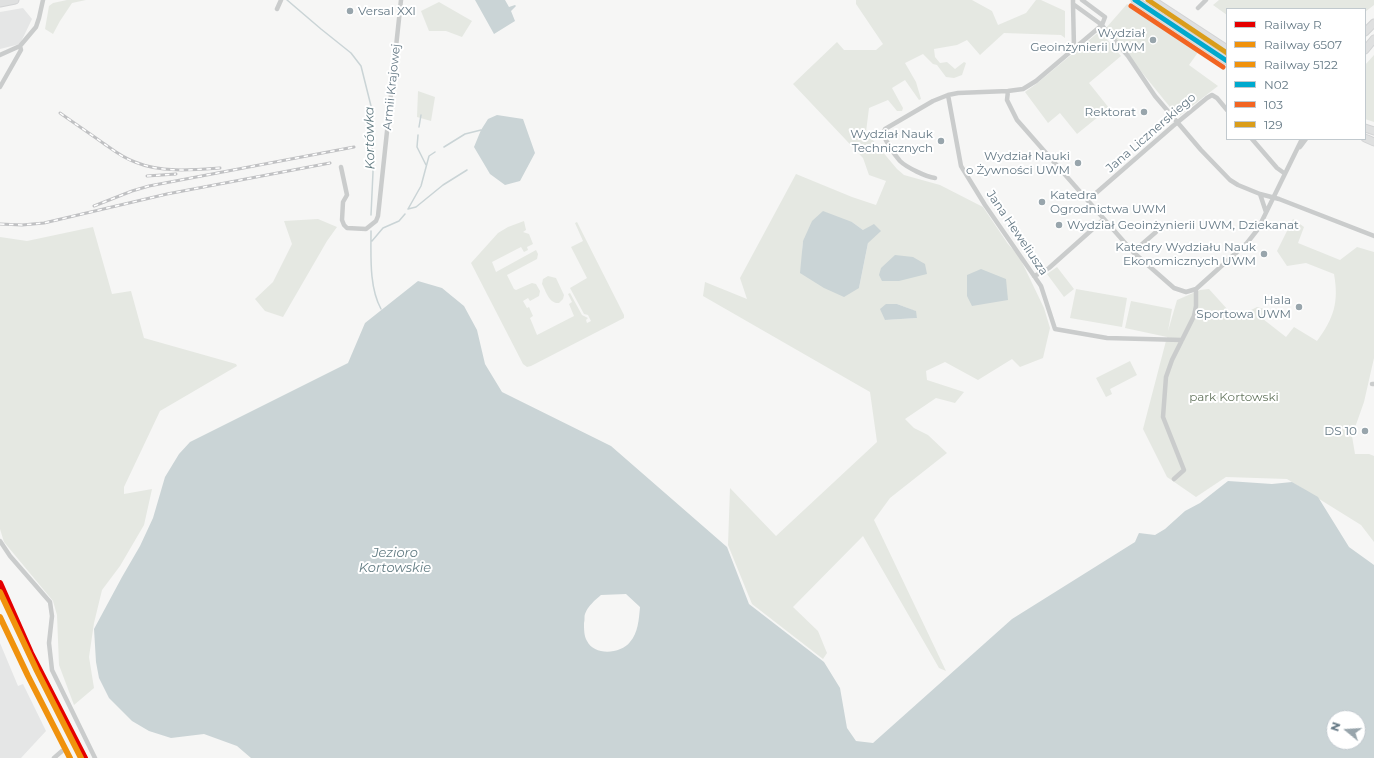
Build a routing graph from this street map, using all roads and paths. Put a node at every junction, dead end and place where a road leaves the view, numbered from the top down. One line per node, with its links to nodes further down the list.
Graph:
1 (15, 0): 10 (main road)
2 (43, 0): 17 (street)
3 (281, 0): 12 (street)
4 (401, 0): 32 (street, Armii Krajowej)
5 (1082, 0): 14 (street)
6 (1135, 0): 22 (main road)
7 (1152, 0): 19 (main road)
8 (1206, 0): 11 (street)
9 (1073, 2): 14 (street); 18 (street)
10 (0, 3)
11 (1198, 8)
12 (277, 9)
13 (1374, 23): 15 (main road)
14 (1102, 25): 18 (street); 27 (street)
15 (1366, 31)
16 (1374, 39): 20 (main road)
17 (20, 46): 21 (street); 23 (street)
18 (1074, 48): 24 (street)
19 (1226, 48)
20 (1366, 49)
21 (0, 55)
22 (1226, 60)
23 (0, 87)
24 (1008, 91): 25 (street); 37 (street)
25 (948, 95): 34 (street); 43 (street, Jana Heweliusza)
26 (1226, 109): 27 (street, Jana Licznerskiego)
27 (1178, 123): 35 (street); 37 (street, Jana Licznerskiego)
28 (1253, 140): 33 (street)
29 (1302, 140): 31 (street)
30 (1305, 140): 31 (street)
31 (1296, 151): 33 (street)
32 (342, 167)
33 (1284, 173): 36 (street)
34 (935, 178)
35 (1260, 194): 36 (street); 38 (street)
36 (1273, 198): 38 (street); 41 (street)
37 (1088, 200): 39 (street)
38 (1266, 212): 44 (street)
39 (1104, 219): 42 (street); 43 (street)
40 (1156, 232): 42 (street)
41 (1374, 236)
42 (1133, 252): 44 (street)
43 (1034, 276): 45 (street, Jana Heweliusza)
44 (1196, 289): 45 (street)
45 (1182, 340): 46 (street)
46 (1174, 480)
47 (0, 541): 50 (street)
48 (62, 751): 49 (street)
49 (54, 758)
50 (95, 758)

